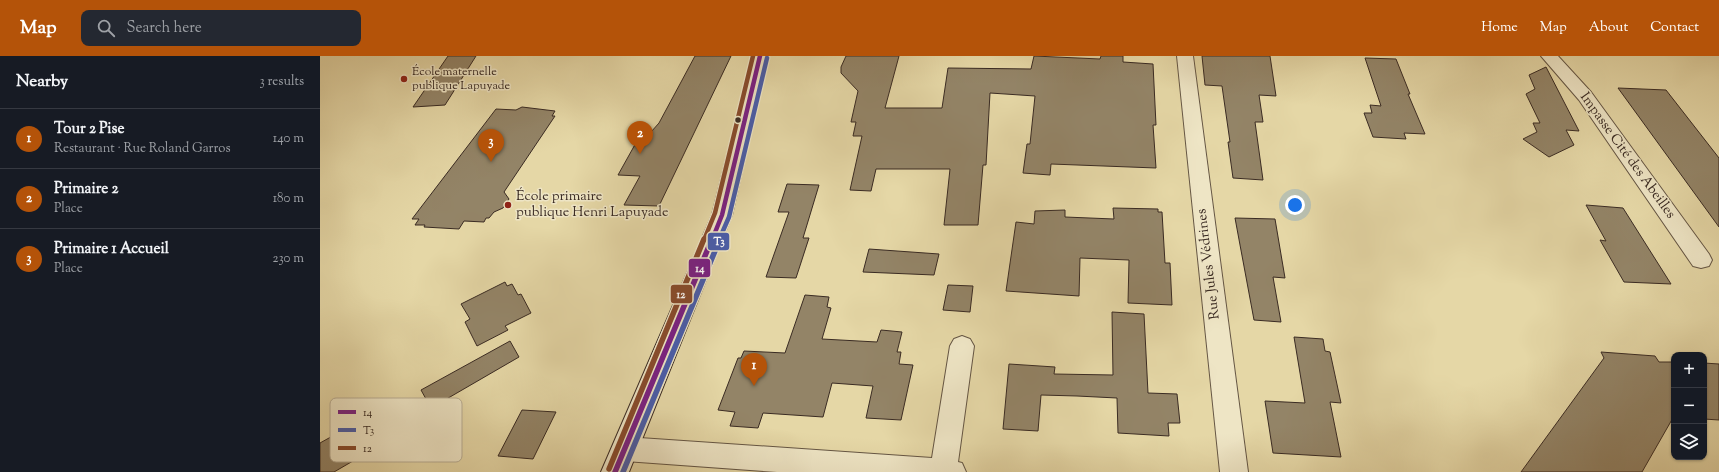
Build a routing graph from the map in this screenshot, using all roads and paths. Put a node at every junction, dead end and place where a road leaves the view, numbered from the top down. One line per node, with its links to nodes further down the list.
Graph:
1 (760, 56): 6 (street)
2 (1185, 56): 8 (street, Rue Jules Védrines)
3 (1549, 56): 4 (street, Impasse Cité des Abeilles)
4 (1701, 260)
5 (962, 346): 7 (street)
6 (620, 460): 7 (street)
7 (948, 472)
8 (1234, 472)

